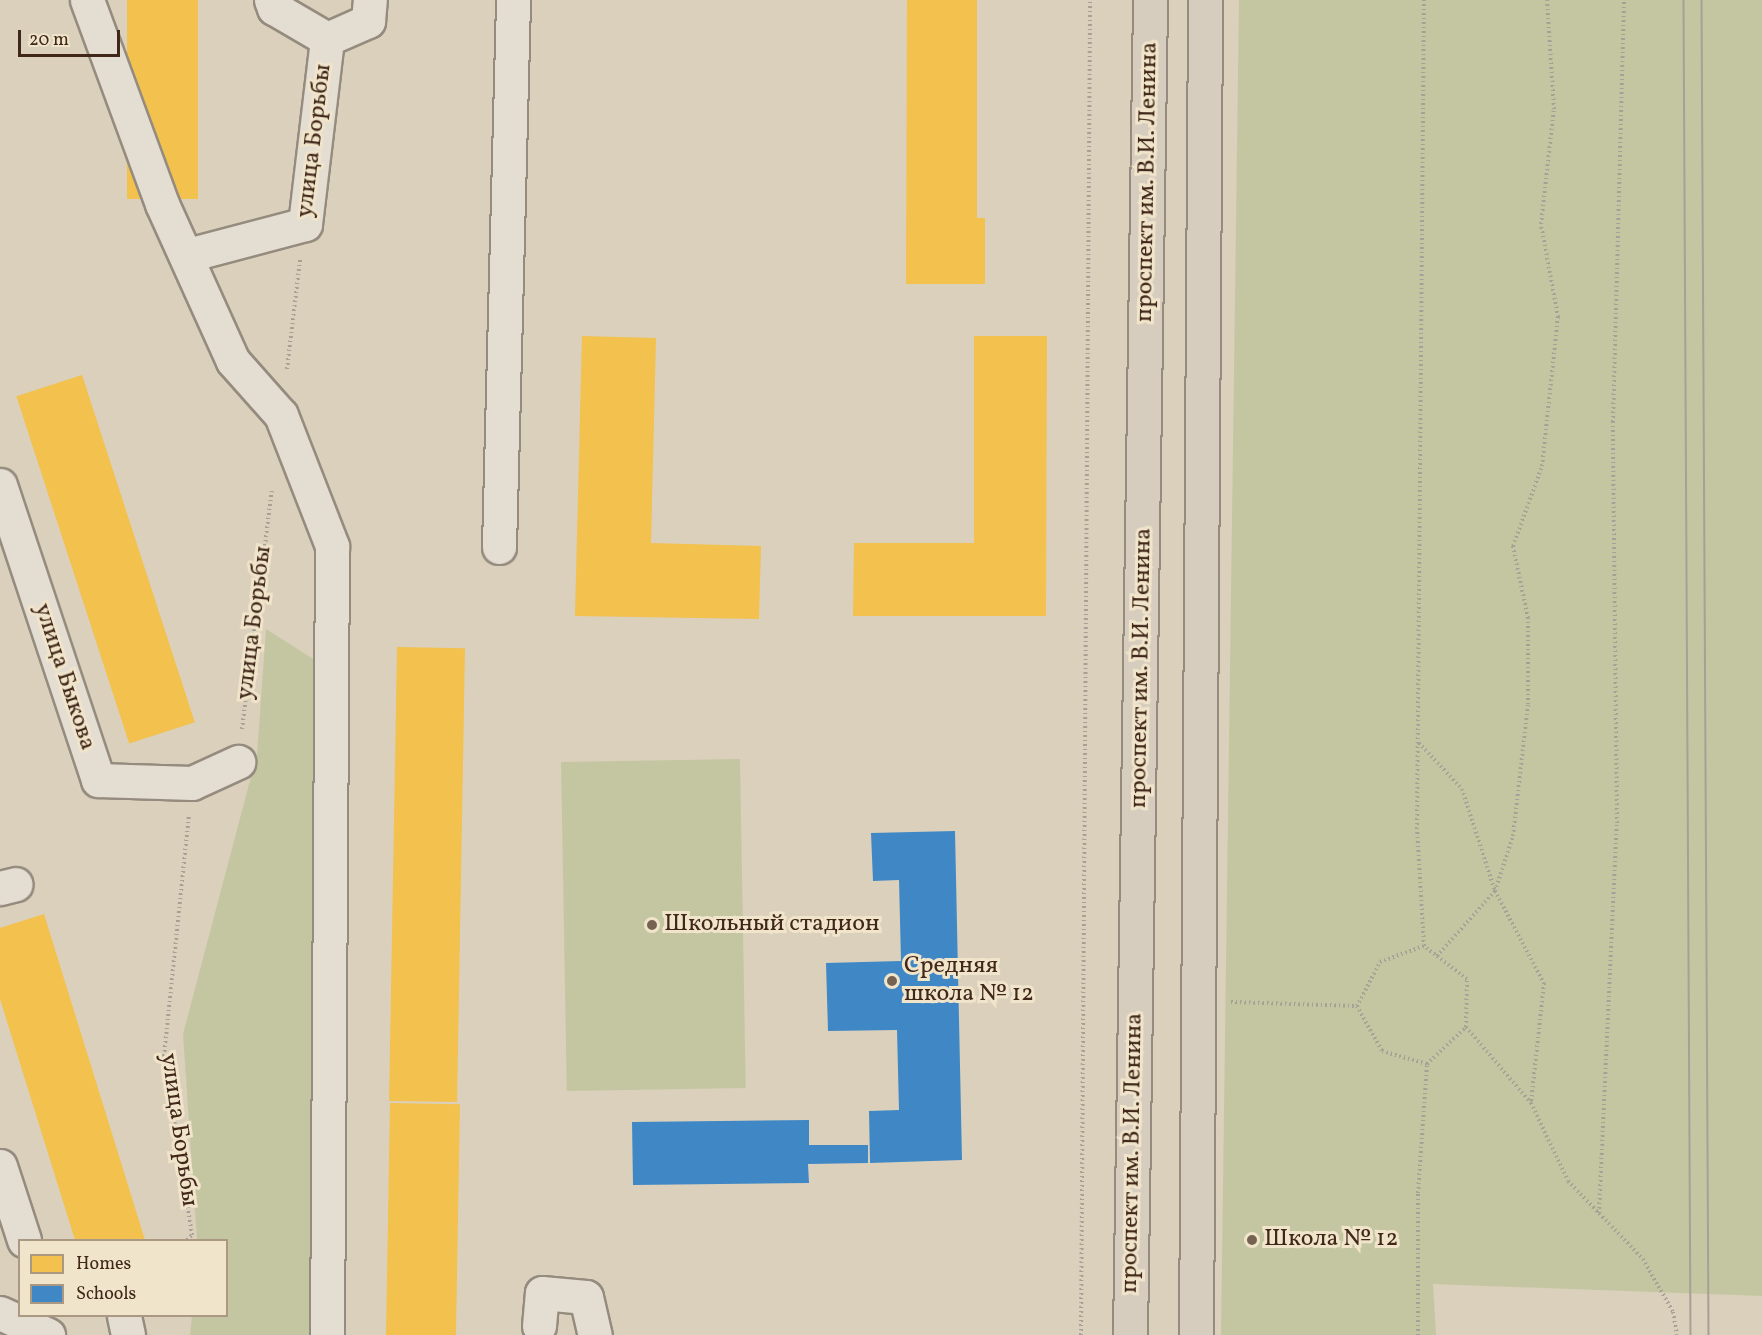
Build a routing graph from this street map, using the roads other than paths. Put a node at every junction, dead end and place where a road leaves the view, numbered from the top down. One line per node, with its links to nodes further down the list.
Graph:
1 (87, 0): 8 (street)
2 (271, 0): 7 (street)
3 (370, 0): 7 (street, улица Борьбы)
4 (513, 0): 10 (street)
5 (1150, 0): 21 (main road, проспект им. В.И. Ленина)
6 (1205, 0): 22 (main road)
7 (327, 39): 8 (street, улица Борьбы)
8 (188, 255): 19 (street)
9 (0, 485): 11 (street, улица Быкова)
10 (499, 547)
11 (238, 762)
12 (0, 1166): 13 (street)
13 (24, 1239)
14 (0, 1313): 17 (street)
15 (124, 1317): 18 (street)
16 (539, 1326): 20 (street)
17 (48, 1335)
18 (128, 1335)
19 (327, 1335)
20 (595, 1335)
21 (1130, 1335)
22 (1196, 1335)

